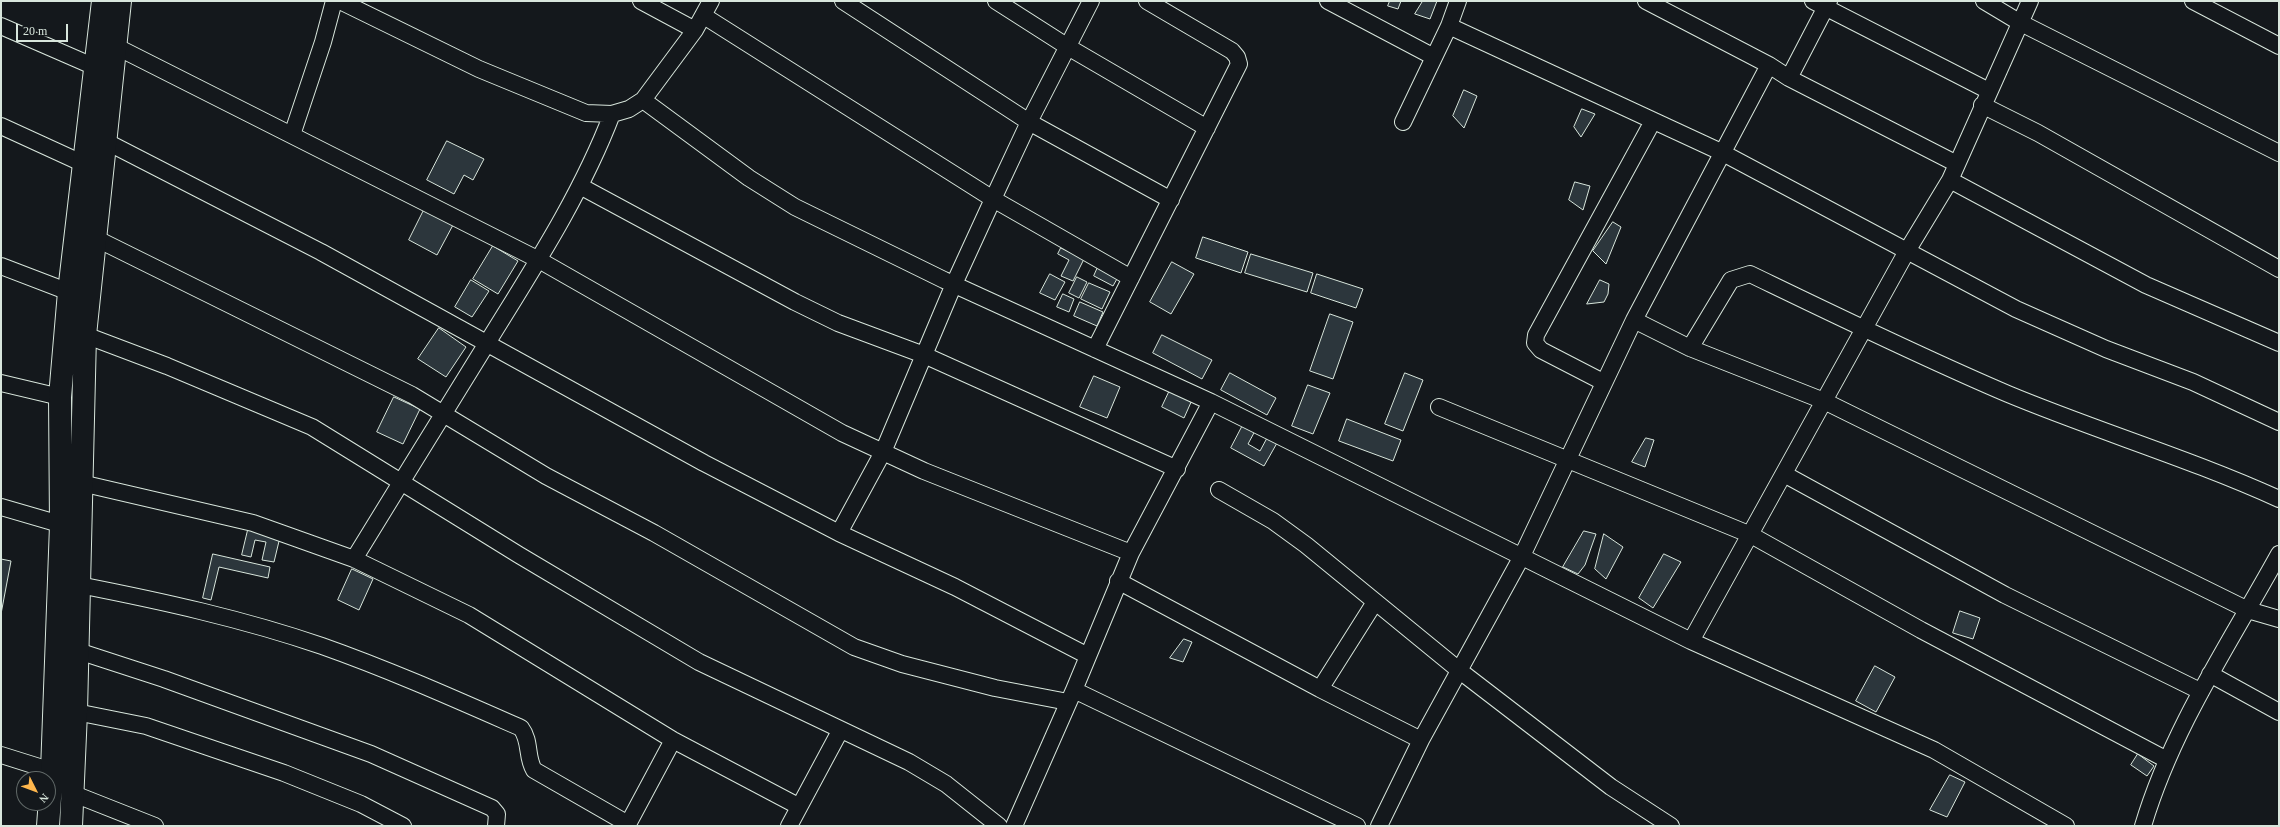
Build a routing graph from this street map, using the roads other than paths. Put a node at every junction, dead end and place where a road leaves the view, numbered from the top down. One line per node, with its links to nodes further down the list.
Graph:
1 (103, 1): 28 (main road)
2 (120, 1): 23 (main road)
3 (334, 1): 38 (street)
4 (340, 1): 32 (street)
5 (641, 1): 22 (street)
6 (710, 1): 18 (street)
7 (843, 1): 34 (street)
8 (996, 1): 25 (street)
9 (1091, 1): 25 (street)
10 (1147, 1): 37 (street)
11 (1328, 1): 26 (street)
12 (1458, 1): 21 (street)
13 (1646, 1): 27 (street)
14 (1984, 1): 19 (street)
15 (2030, 1): 19 (street)
16 (2193, 1): 24 (street)
17 (1822, 3): 29 (street); 30 (street)
18 (704, 16): 22 (street); 46 (street)
19 (2019, 22): 30 (street); 41 (street)
20 (1, 26): 28 (street)
21 (1449, 26): 26 (street); 33 (street)
22 (695, 30): 31 (street)
23 (115, 46): 38 (street); 39 (main road)
24 (2279, 46)
25 (1068, 47): 34 (street); 37 (street)
26 (1434, 57): 35 (street)
27 (1769, 65): 29 (street); 40 (street)
28 (95, 67): 42 (main road)
29 (1789, 78): 43 (street)
30 (1986, 98): 43 (street); 52 (street)
31 (643, 100): 32 (street); 54 (street)
32 (612, 114): 45 (street)
33 (1653, 121): 40 (street); 64 (street)
34 (1029, 122): 46 (street); 47 (street)
35 (1403, 122)
36 (1, 126): 42 (street)
37 (1207, 128): 47 (street)
38 (292, 135): 50 (street)
39 (104, 141): 48 (main road); 60 (street)
40 (1721, 152): 49 (street); 56 (street)
41 (2279, 153)
42 (84, 164): 48 (main road)
43 (1956, 164): 44 (street)
44 (1950, 180): 49 (street); 59 (street)
45 (580, 186): 50 (street); 63 (street)
46 (993, 199): 53 (street); 54 (street)
47 (1171, 200): 53 (street)
48 (85, 236): 55 (main road); 58 (main road); 70 (street)
49 (1907, 251): 57 (street); 71 (street)
50 (539, 260): 60 (street); 72 (street)
51 (1, 266): 55 (street)
52 (2279, 269)
53 (1131, 278): 62 (street)
54 (954, 284): 62 (street); 63 (street)
55 (69, 292): 66 (main road)
56 (1634, 320): 61 (street); 64 (street)
57 (1864, 329): 61 (street); 67 (street); 79 (street)
58 (85, 336): 76 (street); 77 (main road)
59 (2279, 343)
60 (486, 344): 70 (street); 82 (street)
61 (1690, 348): 67 (street)
62 (1095, 349): 68 (street)
63 (924, 355): 72 (street); 74 (street)
64 (1603, 382): 73 (street)
65 (1, 383): 66 (street)
66 (60, 397): 81 (main road)
67 (1824, 401): 75 (street); 91 (street)
68 (1211, 402): 74 (street); 86 (street)
69 (1439, 407): 73 (street)
70 (443, 413): 76 (street); 100 (street)
71 (2279, 422)
72 (883, 452): 82 (street); 84 (street)
73 (1569, 459): 83 (street); 86 (street)
74 (1177, 469): 84 (street)
75 (1784, 474): 83 (street); 99 (street)
76 (402, 481): 87 (street); 103 (street)
77 (81, 483): 81 (main road); 87 (street)
78 (1219, 490): 90 (street)
79 (2279, 499)
80 (1, 507): 81 (street)
81 (70, 527): 89 (main road); 108 (main road)
82 (839, 533): 95 (street)
83 (1750, 535): 93 (street); 107 (street)
84 (1130, 552): 88 (street)
85 (2279, 554): 91 (street)
86 (1521, 558): 93 (street); 96 (street)
87 (354, 559): 104 (street)
88 (1118, 581): 95 (street); 98 (street)
89 (79, 585): 94 (main road); 113 (street)
90 (1375, 602): 96 (street); 98 (street)
91 (2248, 610): 92 (street); 97 (street)
92 (2279, 619)
93 (1691, 641): 124 (street)
94 (78, 651): 101 (main road); 118 (street)
95 (1088, 656): 100 (street)
96 (1460, 671): 105 (street); 123 (street)
97 (2210, 674): 99 (street); 102 (street)
98 (1320, 689): 105 (street)
99 (2200, 690): 107 (street)
100 (1071, 696): 112 (street); 121 (street)
101 (76, 712): 109 (main road); 117 (street)
102 (2279, 712)
103 (840, 731): 110 (street); 120 (street)
104 (673, 740): 110 (street); 113 (street)
105 (1421, 740): 122 (street)
106 (1, 755): 108 (street)
107 (2167, 760): 125 (street)
108 (52, 771)
109 (74, 794): 115 (main road); 116 (street)
110 (798, 806): 119 (street)
111 (49, 811): 114 (main road)
112 (1348, 824)
113 (627, 825)
114 (48, 826)
115 (71, 826)
116 (155, 826)
117 (403, 826)
118 (496, 826)
119 (788, 826)
120 (1000, 826)
121 (1014, 826)
122 (1379, 826)
123 (1671, 826)
124 (2066, 826)
125 (2144, 826)

